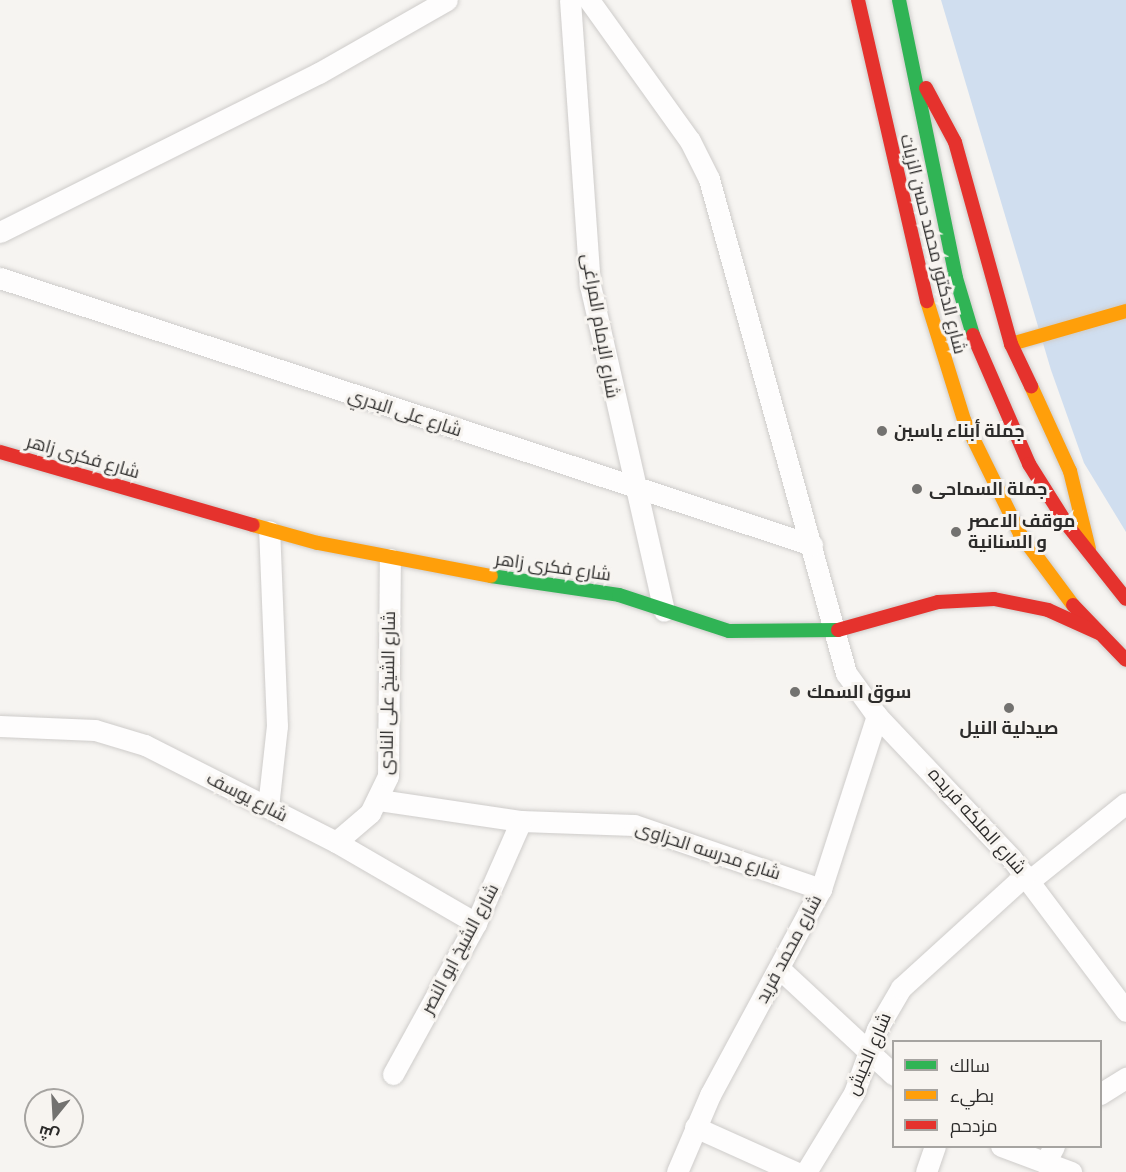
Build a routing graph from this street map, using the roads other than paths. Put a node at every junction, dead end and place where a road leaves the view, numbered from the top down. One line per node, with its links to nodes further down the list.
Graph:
1 (447, 0): 7 (street)
2 (570, 0): 14 (street, شارع الإمام المراغى)
3 (589, 0): 16 (street, شارع الملكه فريده)
4 (858, 0): 22 (street, شارع الدكتور محمد حسن الزيات)
5 (898, 0): 6 (street, شارع الدكتور محمد حسن الزيات)
6 (913, 66): 10 (street); 17 (street, شارع الدكتور محمد حسن الزيات)
7 (0, 232)
8 (0, 278): 14 (street, شارع على البدري)
9 (1126, 311): 10 (street)
10 (1011, 344): 12 (street)
11 (1041, 356): 12 (street)
12 (1018, 363): 17 (street)
13 (0, 452): 15 (street, شارع فكرى زاهر)
14 (634, 488): 16 (street, شارع على البدري); 20 (street, شارع الإمام المراغى)
15 (269, 531): 18 (street, شارع فكرى زاهر); 28 (street)
16 (812, 545): 21 (street, شارع الملكه فريده)
17 (1089, 555): 19 (street, شارع الدكتور محمد حسن الزيات)
18 (390, 559): 20 (street, شارع فكرى زاهر); 26 (street, شارع الشيخ على النادى)
19 (1126, 599)
20 (664, 611): 21 (street, شارع فكرى زاهر)
21 (831, 632): 22 (street, شارع فكرى زاهر); 24 (street, شارع الملكه فريده)
22 (1099, 633): 23 (street, شارع الدكتور محمد حسن الزيات)
23 (1126, 660)
24 (877, 716): 31 (street, شارع الملكه فريده); 32 (street, شارع محمد فريد)
25 (0, 726): 28 (street, شارع يوسف)
26 (379, 800): 29 (street, شارع مدرسه الحزاوى); 30 (street, شارع الشيخ على النادى)
27 (1126, 803): 31 (street, شارع الخيش)
28 (268, 807): 30 (street, شارع يوسف)
29 (521, 821): 32 (street, شارع مدرسه الحزاوى); 33 (street, شارع الشيخ ابو النصر)
30 (336, 842): 33 (street, شارع يوسف)
31 (1027, 878): 35 (street, شارع الملكه فريده); 36 (street, شارع الخيش)
32 (821, 889): 34 (street, شارع محمد فريد)
33 (476, 923): 38 (street, شارع الشيخ ابو النصر)
34 (781, 970): 36 (street); 41 (street, شارع محمد فريد)
35 (1126, 1011)
36 (869, 1052): 37 (street); 47 (street, شارع الخيش)
37 (892, 1073)
38 (393, 1074)
39 (1126, 1078): 40 (street)
40 (1102, 1093)
41 (695, 1127): 45 (street, شارع محمد فريد); 46 (street)
42 (934, 1148): 48 (street)
43 (1012, 1148): 44 (street)
44 (1050, 1155): 49 (street)
45 (676, 1172)
46 (795, 1172)
47 (807, 1172)
48 (926, 1172)
49 (1071, 1172)

